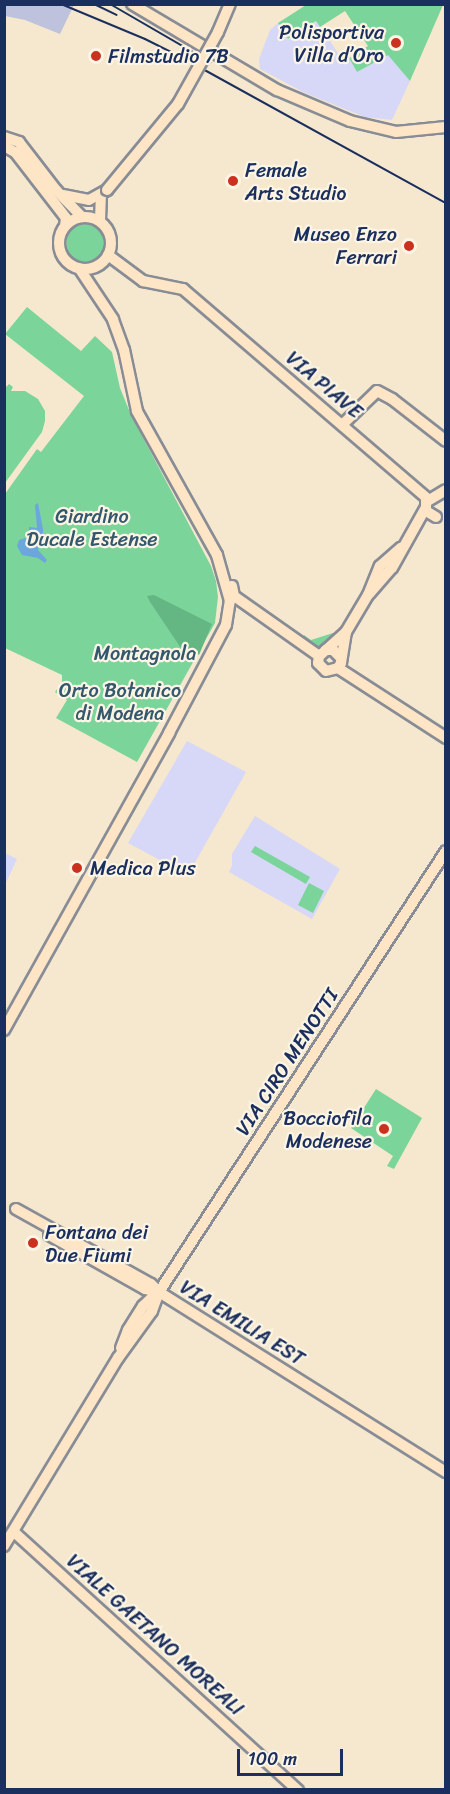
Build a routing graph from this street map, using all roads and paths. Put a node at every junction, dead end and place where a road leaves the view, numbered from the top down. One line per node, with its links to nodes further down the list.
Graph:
1 (132, 4): 3 (street)
2 (230, 4): 5 (street, bridge)
3 (446, 127)
4 (6, 144): 6 (street); 9 (street)
5 (104, 193): 6 (street); 7 (street); 8 (street)
6 (63, 195): 7 (street)
7 (85, 217): 8 (street); 9 (street)
8 (100, 221): 10 (street)
9 (65, 226): 11 (street)
10 (108, 255): 11 (street); 12 (street, VIA PIAVE)
11 (79, 268): 17 (street)
12 (343, 424): 13 (street); 14 (street, VIA PIAVE)
13 (446, 441)
14 (436, 499): 15 (street, VIA PIAVE); 16 (street)
15 (441, 514): 16 (street)
16 (417, 528): 18 (street)
17 (217, 555): 19 (street); 23 (street)
18 (346, 632): 19 (street); 20 (street)
19 (322, 653): 20 (street); 20 (street)
20 (339, 663): 21 (street)
21 (446, 738)
22 (446, 851): 25 (street, VIA CIRO MENOTTI)
23 (4, 1030)
24 (10, 1209): 25 (street, VIA EMILIA EST)
25 (159, 1292): 26 (street, VIA EMILIA EST); 27 (street, VIA CIRO MENOTTI)
26 (446, 1472)
27 (14, 1532): 28 (street, VIA CIRO MENOTTI); 29 (street, VIALE GAETANO MOREALI)
28 (4, 1546)
29 (298, 1790)

